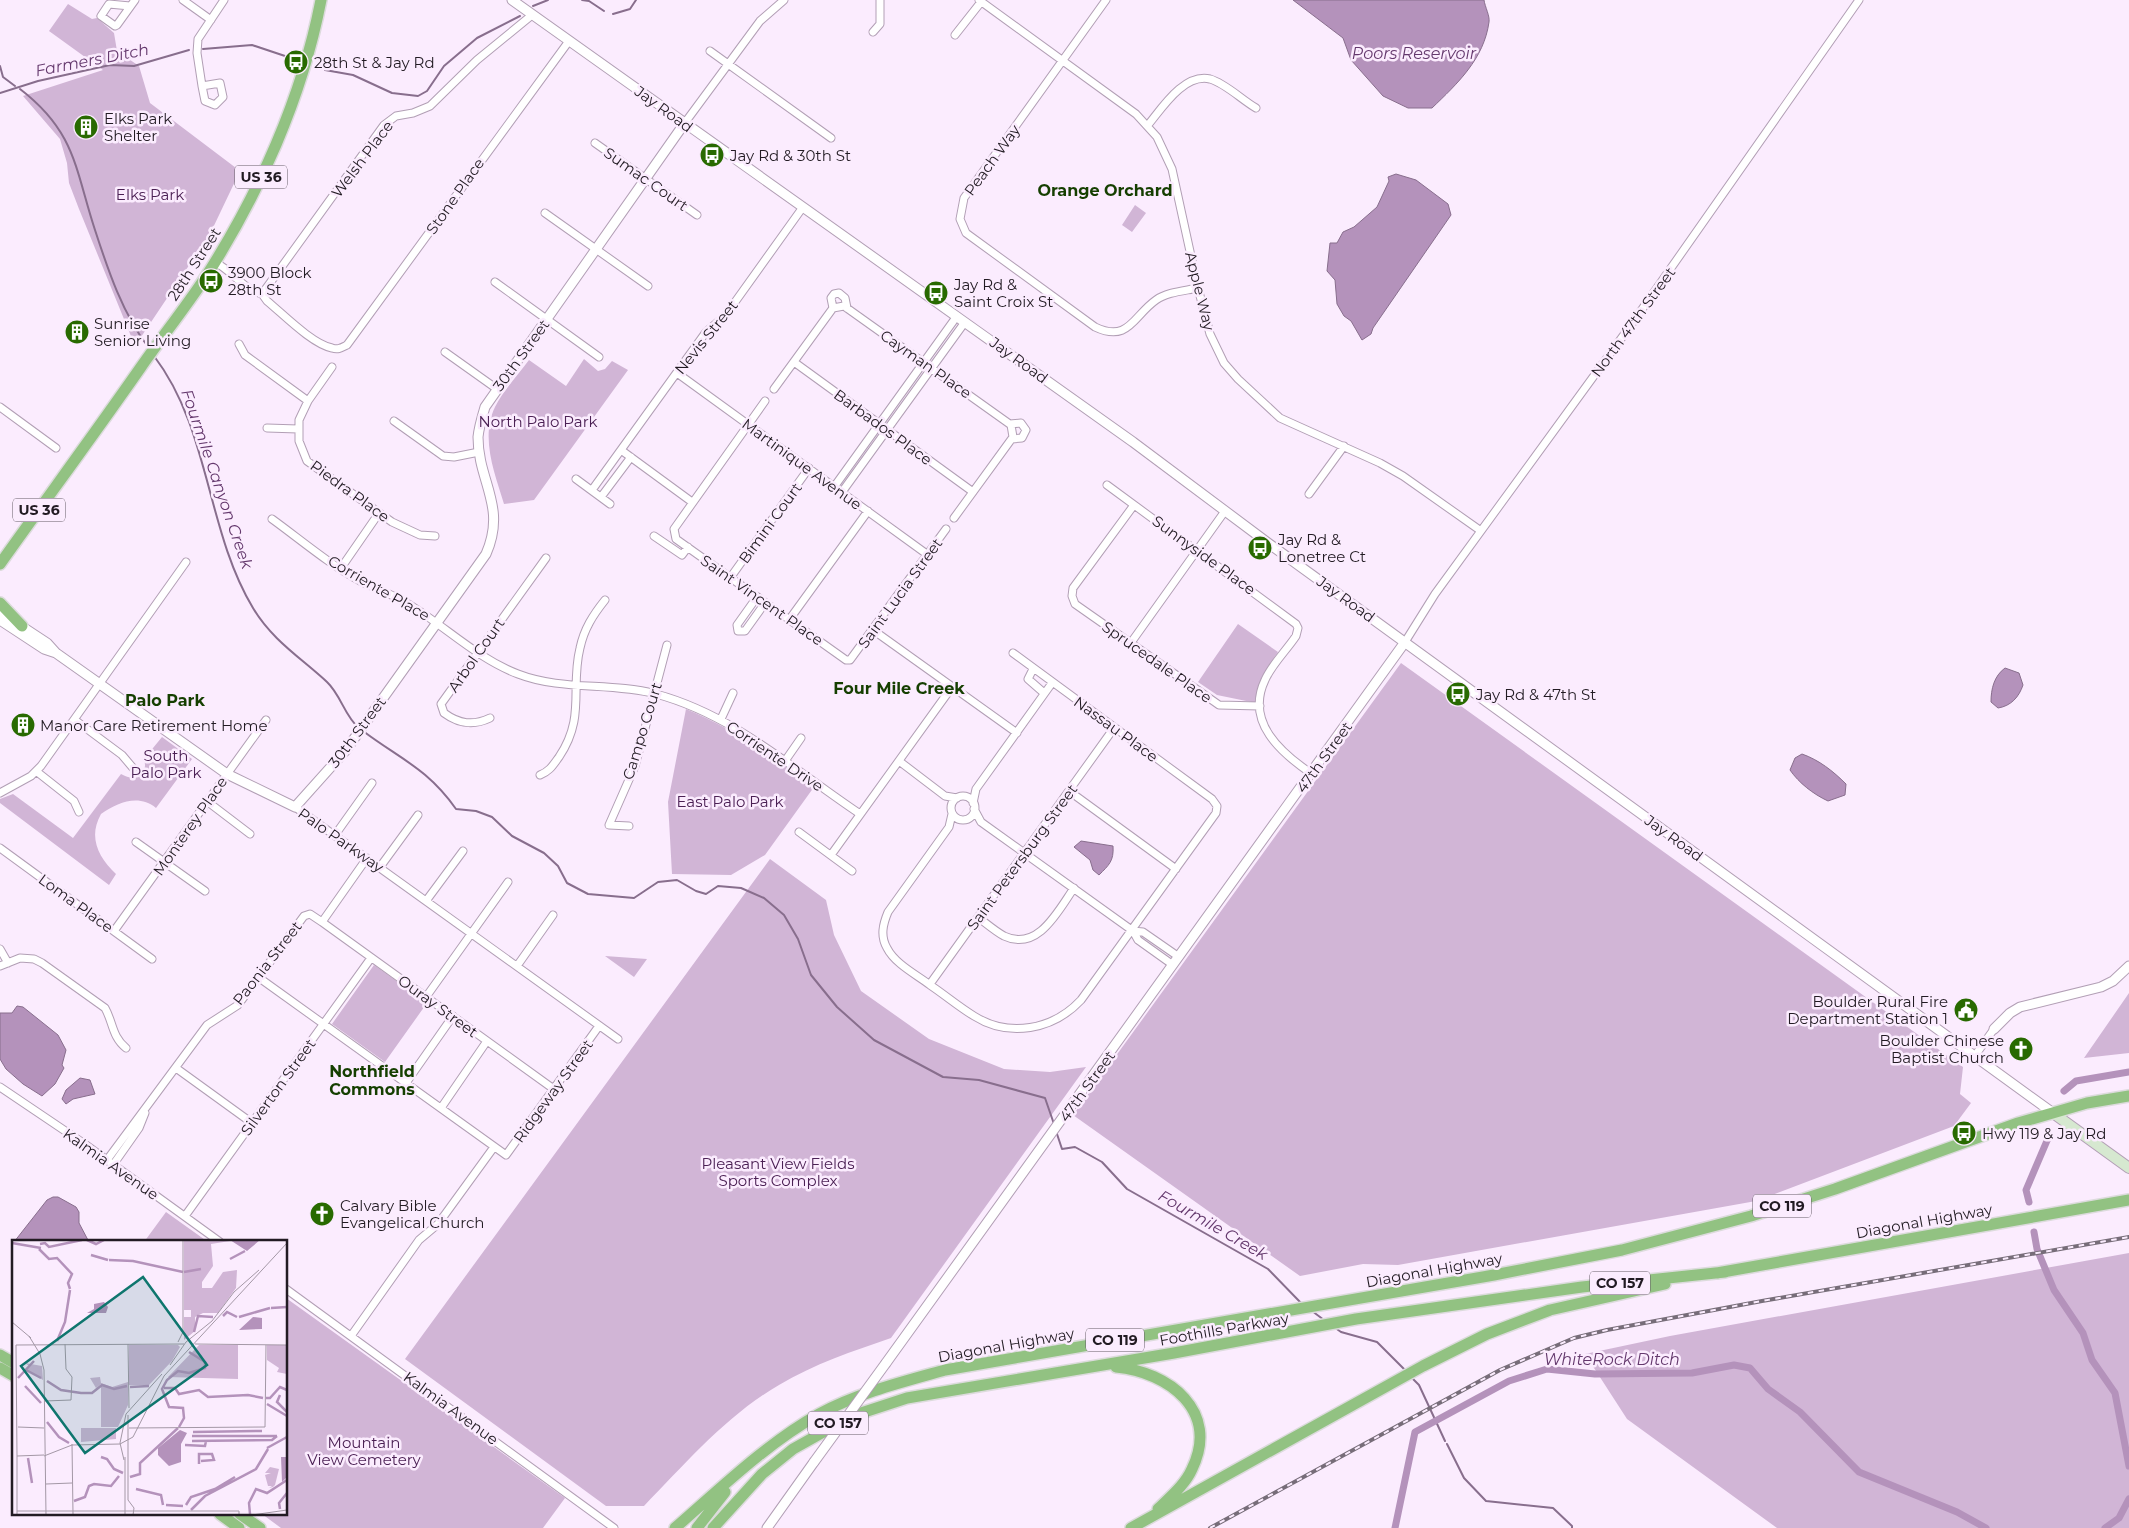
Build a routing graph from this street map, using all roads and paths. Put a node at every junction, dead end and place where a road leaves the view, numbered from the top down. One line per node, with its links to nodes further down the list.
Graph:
1 (224, 0): 11 (street)
2 (321, 0): 29 (highway, 28th Street / US 36)
3 (512, 0): 10 (street, Jay Road)
4 (784, 0): 17 (street, 30th Street)
5 (880, 0): 12 (street)
6 (1106, 0): 16 (street, Peach Way)
7 (1859, 0): 82 (street, North 47th Street)
8 (185, 1): 11 (street)
9 (980, 1): 13 (street); 16 (street, Apple Way)
10 (532, 15): 14 (street, Jay Road); 33 (street, Welsh Place)
11 (211, 20): 18 (street)
12 (873, 32)
13 (955, 35)
14 (569, 41): 20 (street, Jay Road); 33 (street, Stone Place)
15 (710, 51): 17 (street)
16 (1063, 61): 21 (street, Apple Way); 32 (street, Peach Way)
17 (728, 64): 20 (street, 30th Street); 22 (street)
18 (202, 86)
19 (1256, 108): 21 (street)
20 (684, 124): 24 (street, 30th Street); 25 (street, Jay Road)
21 (1148, 125): 32 (street, Apple Way)
22 (831, 138)
23 (595, 143): 24 (street, Sumac Court)
24 (647, 180): 27 (street, Sumac Court); 28 (street, 30th Street)
25 (803, 207): 36 (street, Jay Road); 45 (street, Nevis Street)
26 (545, 213): 28 (street)
27 (697, 216)
28 (598, 250): 31 (street); 37 (street, 30th Street)
29 (215, 262): 33 (street); 90 (highway, 28th Street / US 36)
30 (495, 282): 37 (street)
31 (648, 286)
32 (1198, 288): 59 (street, Apple Way)
33 (262, 294)
34 (844, 307): 35 (street); 35 (street); 42 (street, Cayman Place)
35 (833, 308): 41 (street)
36 (961, 319): 42 (street); 44 (street); 77 (street, Jay Road)
37 (547, 320): 40 (street); 46 (street, 30th Street)
38 (239, 344): 48 (street)
39 (445, 352): 46 (street)
40 (599, 357)
41 (794, 362): 47 (street); 52 (street, Barbados Place)
42 (924, 362): 44 (street, Cayman Place); 52 (street)
43 (332, 366): 48 (street)
44 (932, 367): 54 (street, Cayman Place); 57 (street)
45 (677, 373): 53 (street, Martinique Avenue); 61 (street, Nevis Street)
46 (496, 389): 62 (street, 30th Street)
47 (774, 389)
48 (308, 401): 56 (street)
49 (765, 401): 53 (street)
50 (0, 407): 60 (street)
51 (394, 421): 62 (street)
52 (879, 423): 57 (street, Barbados Place); 67 (street)
53 (748, 425): 64 (street, Martinique Avenue); 73 (street)
54 (1011, 425): 58 (street); 58 (street, Cayman Place)
55 (267, 428): 56 (street)
56 (298, 430): 78 (street, Piedra Place)
57 (888, 430): 69 (street); 70 (street, Barbados Place)
58 (1012, 438): 70 (street)
59 (1344, 446): 71 (street); 82 (street, Apple Way)
60 (56, 448)
61 (621, 450): 63 (street); 68 (street, Nevis Street)
62 (479, 452): 100 (street, 30th Street)
63 (631, 457): 72 (street); 73 (street)
64 (809, 468): 67 (street, Martinique Avenue); 92 (street, Bimini Court)
65 (576, 479): 68 (street)
66 (1107, 485): 75 (street, Sunnyside Place)
67 (834, 487): 69 (street, Martinique Avenue)
68 (592, 490): 72 (street)
69 (842, 492): 76 (street, Martinique Avenue)
70 (973, 492): 79 (street)
71 (1309, 494)
72 (600, 497): 74 (street)
73 (692, 502): 85 (street, Saint Vincent Place)
74 (610, 504)
75 (1134, 505): 86 (street, Sunnyside Place); 104 (street, Sprucedale Place)
76 (868, 511): 87 (street, Martinique Avenue); 99 (street)
77 (1225, 511): 86 (street); 103 (street, Jay Road)
78 (379, 513): 83 (street, Piedra Place); 91 (street)
79 (954, 518)
80 (272, 519): 91 (street, Corriente Place)
81 (946, 529): 87 (street, Saint Lucia Street)
82 (1481, 531): 103 (street, North 47th Street)
83 (435, 536)
84 (654, 536): 85 (street)
85 (688, 547): 92 (street, Saint Vincent Place)
86 (1196, 551): 104 (street); 118 (street, Sunnyside Place)
87 (928, 555): 102 (street, Saint Lucia Street)
88 (546, 558): 106 (street, Arbol Court)
89 (186, 562): 112 (street)
90 (0, 564)
91 (341, 568): 100 (street, Corriente Place)
92 (730, 578): 93 (street, Saint Vincent Place)
93 (757, 597): 96 (street, Saint Vincent Place); 96 (street)
94 (605, 600): 113 (street)
95 (0, 603): 101 (highway)
96 (765, 603): 99 (street, Saint Vincent Place)
97 (0, 612): 101 (street, Palo Parkway)
98 (0, 620): 107 (street, Palo Parkway)
99 (789, 620): 109 (street, Saint Vincent Place)
100 (436, 622): 106 (street, Corriente Drive); 141 (street, 30th Street)
101 (22, 626): 107 (street, Palo Parkway)
102 (874, 630): 109 (street, Saint Lucia Street); 114 (street)
103 (1405, 642): 131 (street, 47th Street); 192 (street, Jay Road)
104 (1130, 644): 118 (street, Sprucedale Place)
105 (667, 646): 117 (street, Campo Court)
106 (477, 652): 113 (street, Corriente Drive); 119 (street, Arbol Court)
107 (56, 653): 112 (street, Palo Parkway)
108 (1013, 654): 110 (street, Nassau Place)
109 (854, 656)
110 (1033, 669): 111 (street, Nassau Place); 116 (street)
111 (1052, 682): 116 (street); 123 (street, Nassau Place)
112 (100, 684): 121 (street); 130 (street, Palo Parkway)
113 (577, 684): 117 (street, Corriente Drive); 132 (street)
114 (952, 687): 124 (street); 127 (street)
115 (734, 693): 120 (street)
116 (1044, 693): 124 (street)
117 (654, 694): 120 (street, Corriente Drive); 148 (street, Campo Court)
118 (1260, 706): 131 (street)
119 (490, 718)
120 (721, 719): 126 (street, Corriente Drive)
121 (75, 720): 128 (street); 129 (street)
122 (266, 720): 130 (street, Monterey Place)
123 (1114, 728): 135 (street, Saint Petersburg Street); 161 (street, Nassau Place)
124 (1017, 733): 134 (street)
125 (801, 738): 126 (street)
126 (786, 761): 144 (street, Corriente Drive)
127 (899, 761): 137 (street); 144 (street)
128 (133, 768)
129 (36, 771): 136 (street); 143 (street)
130 (227, 774): 139 (street, Monterey Place); 141 (street, Palo Parkway)
131 (1312, 774): 174 (street, 47th Street)
132 (540, 775)
133 (372, 783): 152 (street)
134 (976, 790): 138 (street); 140 (street)
135 (1069, 791): 156 (street, Saint Petersburg Street); 161 (street)
136 (0, 793)
137 (945, 796): 138 (street); 142 (street)
138 (961, 797): 140 (street); 142 (street)
139 (208, 802): 151 (street); 159 (street, Monterey Place)
140 (974, 806): 146 (street); 147 (street)
141 (295, 807): 152 (street, Palo Parkway)
142 (952, 811): 146 (street); 149 (street)
143 (80, 812)
144 (860, 814): 157 (street)
145 (418, 815): 160 (street)
146 (964, 820): 147 (street); 149 (street)
147 (981, 822): 156 (street)
148 (628, 826)
149 (949, 827): 183 (street)
150 (800, 832): 157 (street)
151 (250, 834)
152 (335, 835): 158 (street, Palo Parkway)
153 (136, 842): 159 (street)
154 (0, 848): 170 (street, Loma Place)
155 (463, 851): 166 (street)
156 (1024, 853): 164 (street); 168 (street, Saint Petersburg Street)
157 (831, 855): 162 (street)
158 (367, 858): 160 (street, Palo Parkway); 169 (street, Paonia Street)
159 (165, 863): 165 (street); 170 (street, Monterey Place)
160 (380, 867): 166 (street, Palo Parkway)
161 (1176, 869): 171 (street)
162 (852, 872)
163 (508, 882): 172 (street)
164 (1074, 888): 168 (street); 171 (street)
165 (205, 891)
166 (426, 901): 172 (street, Palo Parkway)
167 (553, 915): 179 (street)
168 (979, 918): 183 (street, Saint Petersburg Street)
169 (322, 922): 175 (street, Ouray Street); 182 (street, Paonia Street)
170 (114, 931): 176 (street, Loma Place)
171 (1133, 931): 174 (street); 180 (street); 183 (street)
172 (471, 933): 179 (street, Palo Parkway); 184 (street)
173 (0, 949): 177 (street)
174 (1179, 957): 180 (street, 47th Street)
175 (371, 958): 184 (street, Ouray Street); 186 (street, Silverton Street)
176 (152, 959)
177 (8, 963): 178 (street); 191 (street)
178 (0, 966)
179 (517, 966): 187 (street, Palo Parkway)
180 (1173, 966): 225 (street, 47th Street, bridge)
181 (2129, 966): 188 (street)
182 (258, 977): 186 (street); 193 (street, Paonia Street)
183 (930, 984)
184 (426, 997): 185 (street, Ouray Street)
185 (453, 1016): 190 (street, Ouray Street); 194 (street)
186 (323, 1024): 194 (street); 200 (street, Silverton Street)
187 (599, 1026): 189 (street, Palo Parkway); 196 (street, Ridgeway Street)
188 (1994, 1028): 192 (street)
189 (618, 1039)
190 (487, 1041): 196 (street, Ouray Street); 198 (street)
191 (126, 1048)
192 (1974, 1057): 199 (street, Jay Road)
193 (176, 1068): 200 (street); 202 (street, Paonia Street)
194 (406, 1083): 198 (street)
195 (0, 1088): 202 (street, Kalmia Avenue)
196 (555, 1090): 201 (street, Ridgeway Street)
197 (2129, 1096): 199 (highway, Diagonal Highway / CO 119)
198 (441, 1108): 201 (street)
199 (2053, 1113): 203 (main road, Jay Road); 215 (highway, Diagonal Highway / CO 119)
200 (252, 1123): 205 (street, Silverton Street)
201 (494, 1147): 209 (street)
202 (110, 1162): 205 (street, Kalmia Avenue)
203 (2129, 1168)
204 (2129, 1200): 207 (highway, Diagonal Highway)
205 (185, 1216): 206 (street, Kalmia Avenue)
206 (217, 1240)
207 (1725, 1272): 212 (highway, Foothills Parkway / CO 157); 218 (highway)
208 (288, 1290): 209 (street, Kalmia Avenue)
209 (351, 1336): 221 (street, Kalmia Avenue)
210 (0, 1356): 211 (highway)
211 (12, 1362)
212 (1102, 1366): 218 (highway); 224 (highway, Foothills Parkway / CO 157)
213 (0, 1368): 214 (highway)
214 (12, 1375)
215 (749, 1464): 222 (highway, CO 119); 223 (highway)
216 (223, 1516): 219 (highway)
217 (243, 1516): 220 (highway)
218 (1148, 1519): 226 (highway)
219 (238, 1528)
220 (260, 1528)
221 (614, 1528)
222 (676, 1528)
223 (697, 1528)
224 (713, 1528)
225 (766, 1528)
226 (1131, 1528)

